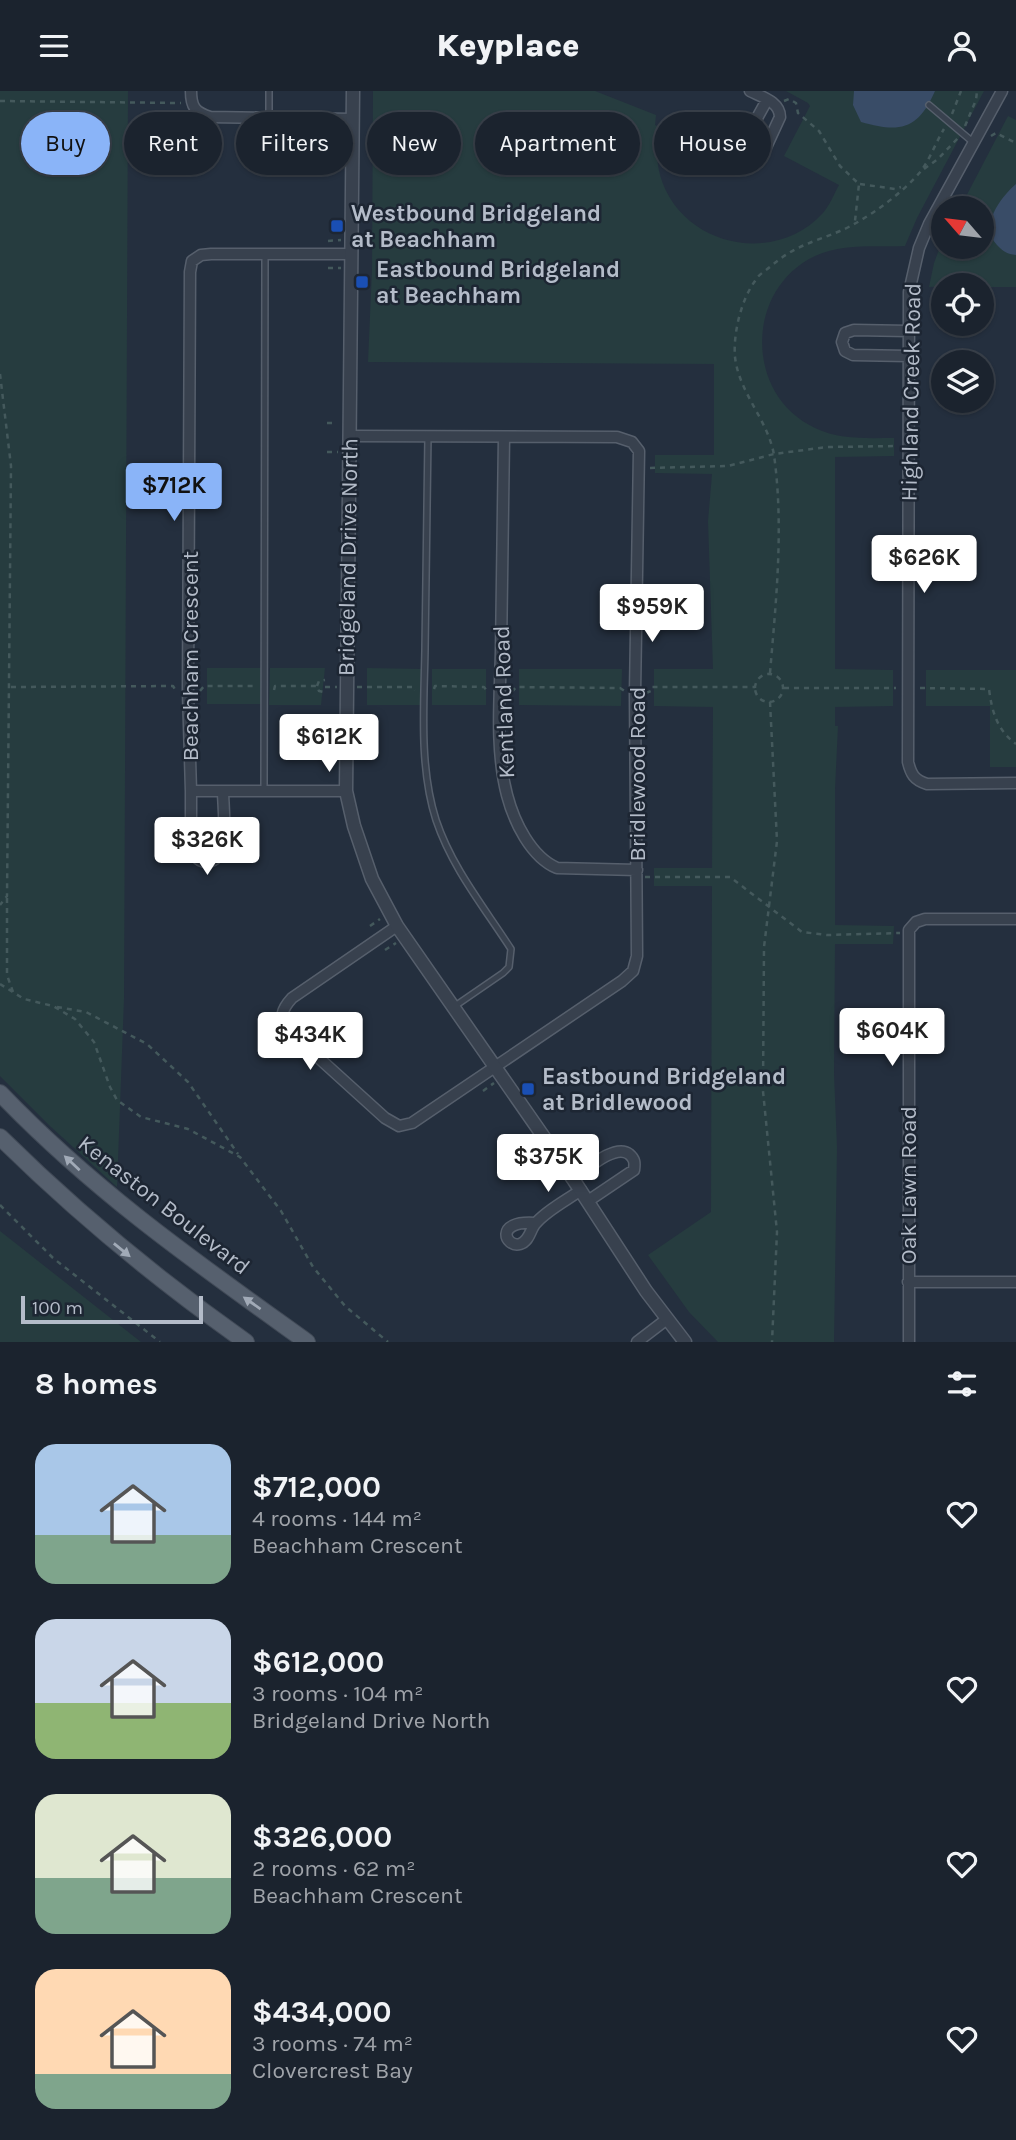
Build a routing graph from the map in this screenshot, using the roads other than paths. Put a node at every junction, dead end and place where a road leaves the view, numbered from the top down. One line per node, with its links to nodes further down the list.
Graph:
1 (191, 91): 9 (street)
2 (269, 91): 8 (lane)
3 (354, 91): 10 (street, Bridgeland Drive North)
4 (750, 91): 6 (street)
5 (1002, 91): 11 (street, Highland Creek Road)
6 (766, 100): 6 (street)
7 (929, 105): 11 (lane)
8 (269, 112)
9 (236, 117)
10 (353, 118)
11 (974, 143): 15 (street, Highland Creek Road)
12 (352, 175): 13 (street, Bridgeland Drive North)
13 (351, 254): 14 (street, Beachham Crescent); 17 (street, Bridgeland Drive North)
14 (265, 255): 21 (lane); 22 (street, Beachham Crescent)
15 (908, 331): 16 (street, Highland Creek Road); 16 (street)
16 (908, 356): 20 (street, Highland Creek Road)
17 (349, 436): 18 (street, Bridlewood Road); 24 (street, Bridgeland Drive North)
18 (428, 436): 19 (street, Bridlewood Road); 28 (lane)
19 (504, 437): 25 (street, Kentland Road); 25 (street, Bridlewood Road)
20 (1016, 783)
21 (264, 790): 23 (street, Beachham Crescent); 24 (street, Beachham Crescent)
22 (191, 791): 23 (street, Beachham Crescent); 23 (street, Beachham Crescent)
23 (223, 791)
24 (345, 791): 27 (street, Bridgeland Drive North)
25 (637, 874): 29 (street, Bridlewood Road)
26 (1016, 919): 34 (street, Oak Lawn Road)
27 (397, 926): 28 (street, Bridgeland Drive North); 29 (street)
28 (453, 1007): 29 (street, Bridgeland Drive North)
29 (495, 1067): 32 (street, Bridgeland Drive North)
30 (0, 1093): 39 (main road, Kenaston Boulevard, one-way to 30)
31 (0, 1137): 38 (main road, one-way to 38)
32 (581, 1190): 32 (street); 33 (street); 36 (street, Bridgeland Drive North)
33 (535, 1223)
34 (908, 1282): 35 (street); 41 (street, Oak Lawn Road)
35 (1016, 1282)
36 (667, 1319): 37 (street, Bridgeland Drive North); 40 (street)
37 (682, 1341)
38 (246, 1342)
39 (307, 1342)
40 (637, 1342)
41 (909, 1342)

